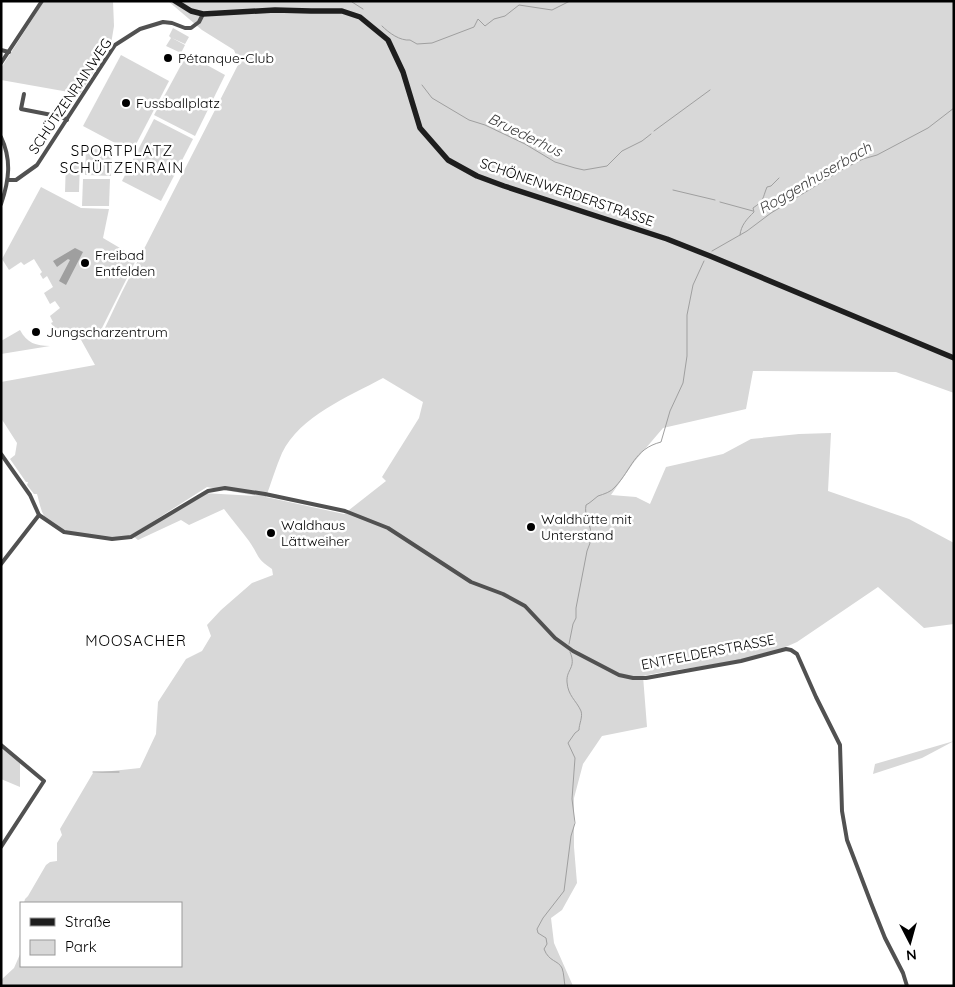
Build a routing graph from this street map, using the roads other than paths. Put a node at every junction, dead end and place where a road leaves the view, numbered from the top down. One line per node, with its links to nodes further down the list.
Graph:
1 (42, 1): 5 (street)
2 (175, 1): 3 (street, SCHÖNENWERDERSTRASSE)
3 (203, 14): 8 (street, SCHÜTZENRAINWEG); 12 (street, SCHÖNENWERDERSTRASSE)
4 (1, 50): 5 (street)
5 (9, 52): 6 (street)
6 (1, 63)
7 (24, 94): 8 (street)
8 (68, 120): 10 (street, SCHÜTZENRAINWEG)
9 (1, 137): 10 (street)
10 (8, 180): 11 (street)
11 (1, 204)
12 (954, 358)
13 (1, 454): 14 (street)
14 (39, 515): 15 (street); 18 (street, ENTFELDERSTRASSE)
15 (1, 564)
16 (1, 745): 17 (street)
17 (1, 847)
18 (907, 986)

